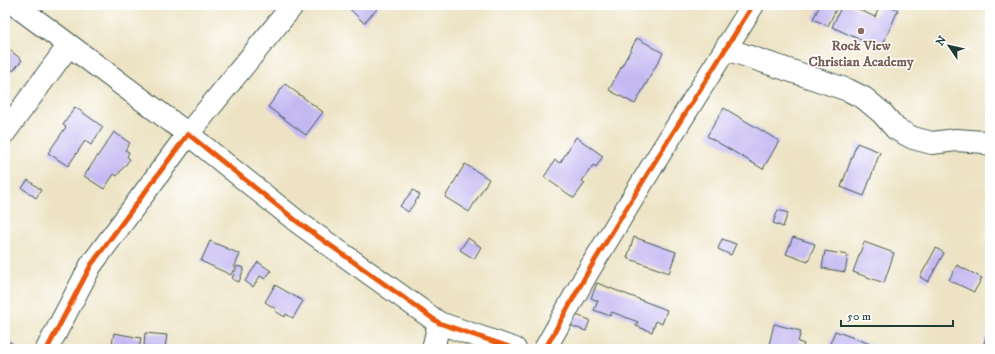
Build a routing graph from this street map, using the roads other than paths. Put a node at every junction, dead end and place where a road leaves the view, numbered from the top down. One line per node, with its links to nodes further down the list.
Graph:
1 (15, 5): 4 (street)
2 (293, 5): 7 (street)
3 (753, 5): 5 (street)
4 (69, 45): 6 (street); 7 (street)
5 (726, 49): 8 (street); 13 (street)
6 (5, 132)
7 (188, 134): 9 (street); 10 (street)
8 (990, 145)
9 (439, 322): 11 (street); 12 (street)
10 (47, 349)
11 (433, 349)
12 (515, 349)
13 (545, 349)

